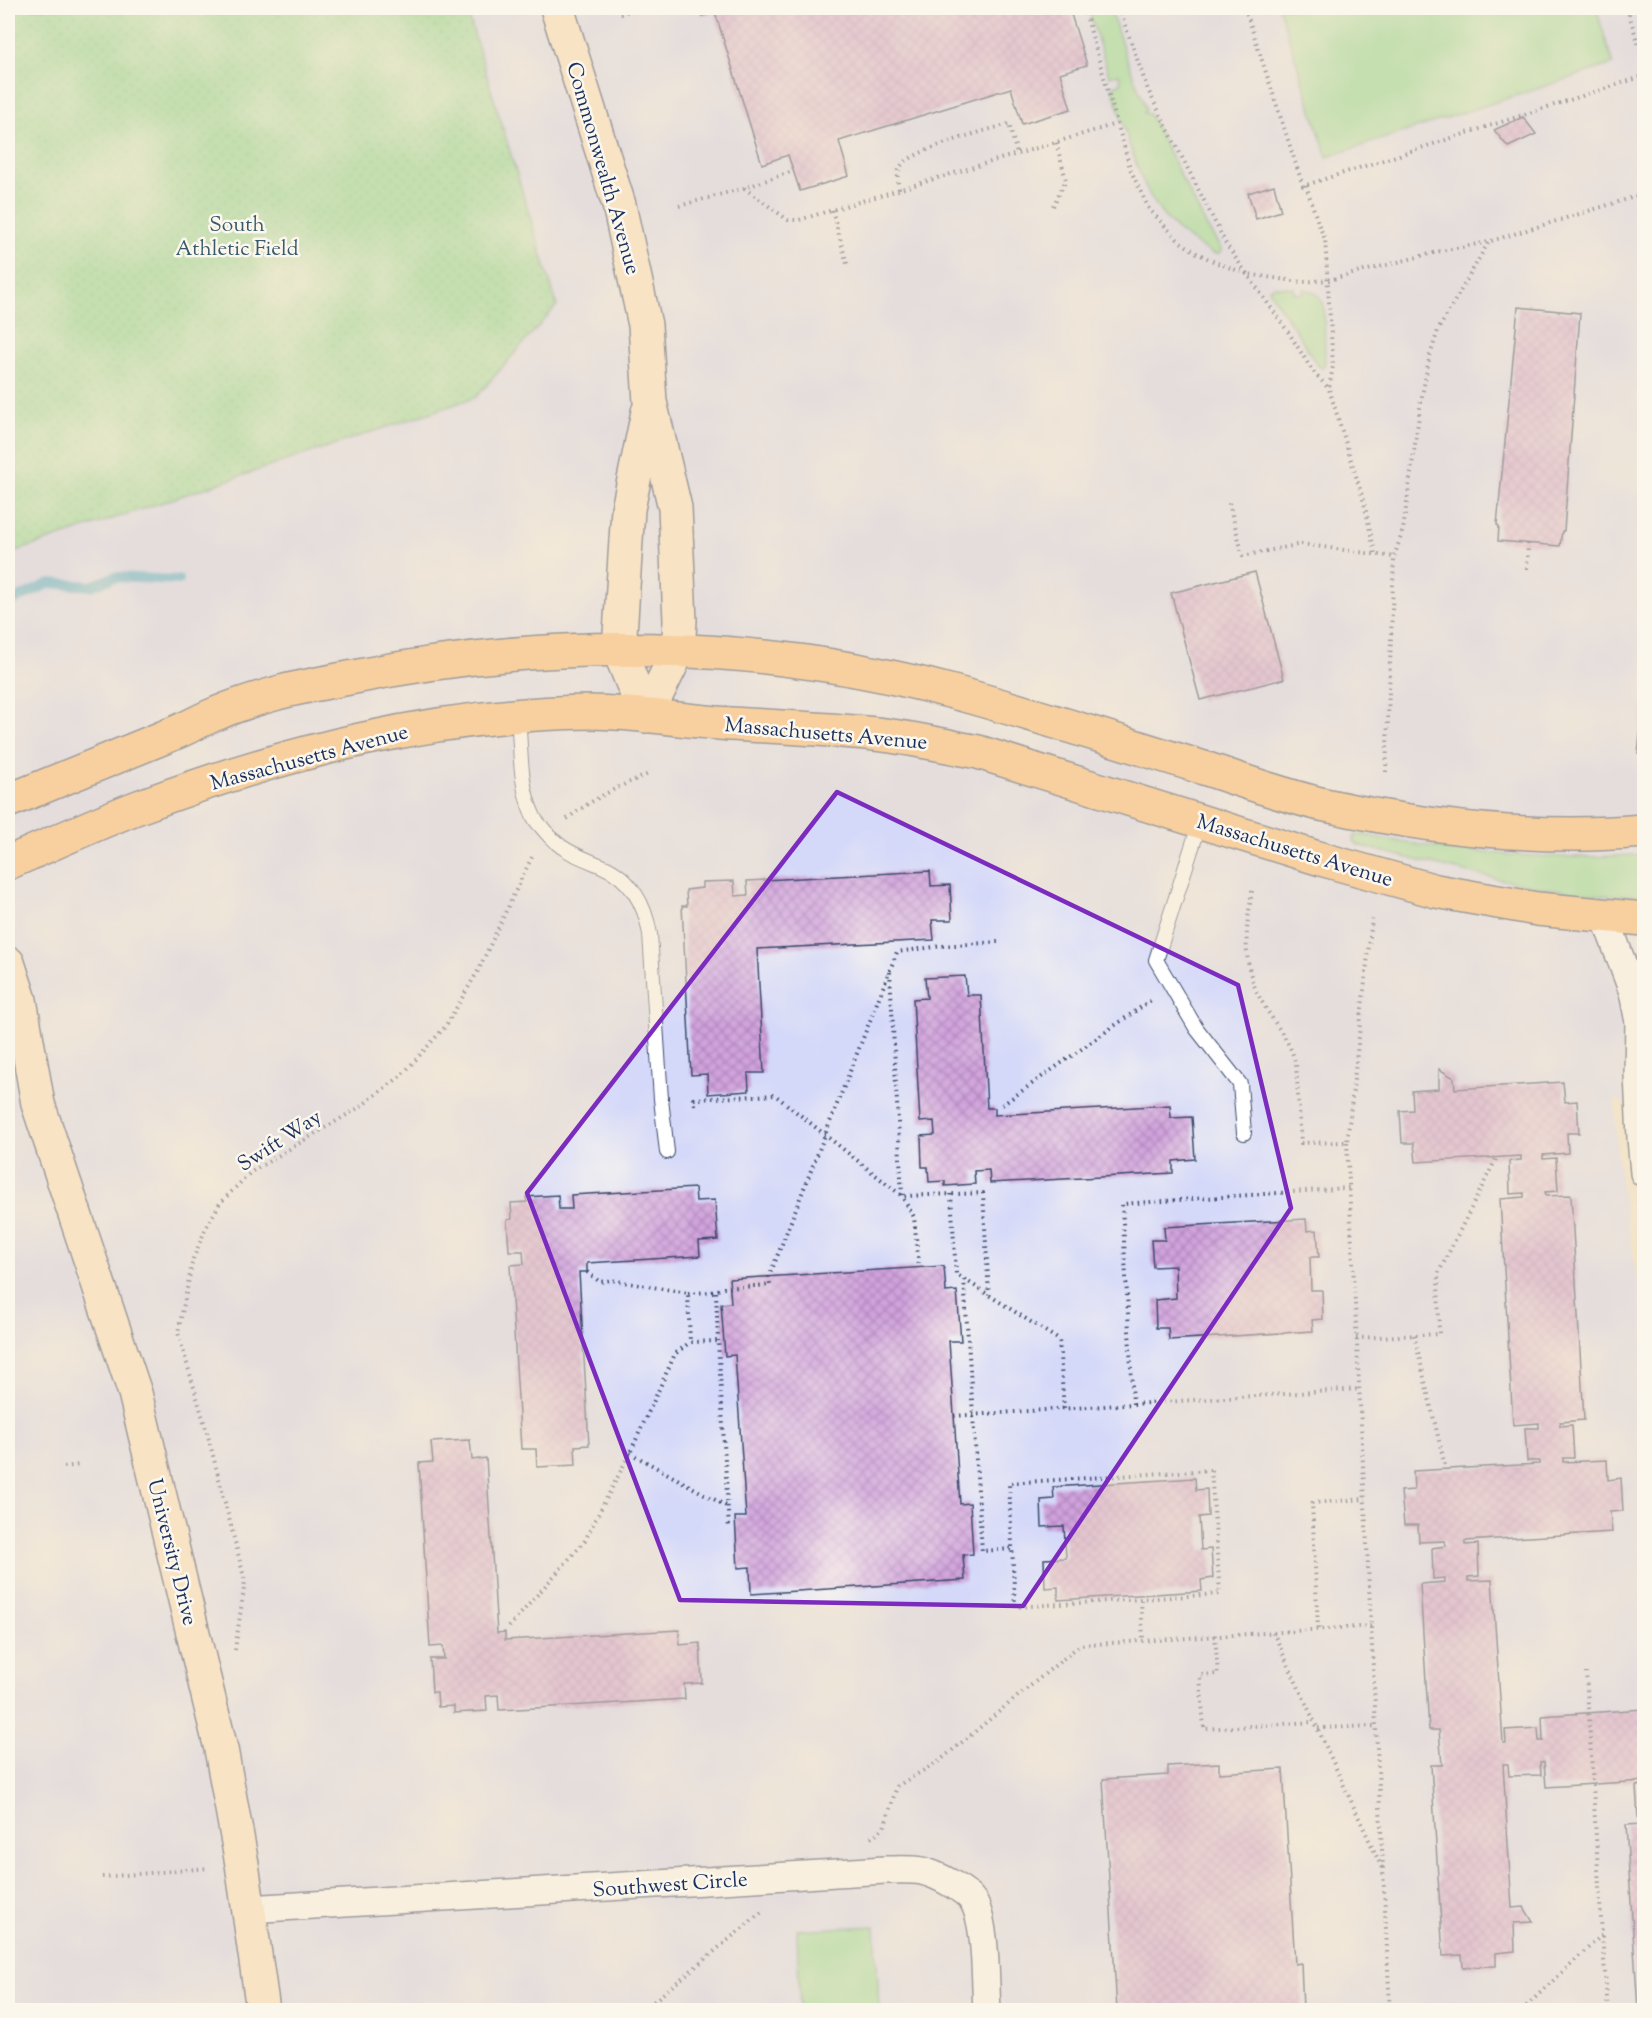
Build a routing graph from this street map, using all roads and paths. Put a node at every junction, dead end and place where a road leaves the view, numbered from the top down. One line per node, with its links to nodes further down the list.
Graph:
1 (557, 8): 26 (main road, Commonwealth Avenue)
2 (638, 8): 7 (path)
3 (1084, 8): 10 (path)
4 (1119, 8): 23 (path)
5 (1245, 8): 14 (path)
6 (1627, 8): 8 (path)
7 (620, 14)
8 (1644, 62)
9 (1644, 76): 14 (path)
10 (1116, 124): 11 (path); 23 (path)
11 (1056, 142): 12 (path); 19 (path)
12 (1017, 154): 16 (path); 16 (path)
13 (793, 171): 15 (path)
14 (1306, 185): 24 (path)
15 (744, 188): 18 (path); 20 (path)
16 (899, 189): 20 (path)
17 (1644, 194): 21 (path)
18 (679, 206)
19 (1053, 206)
20 (832, 210): 22 (path)
21 (1488, 242): 24 (path); 30 (path)
22 (848, 267)
23 (1247, 274): 24 (path); 25 (path)
24 (1329, 280): 25 (path)
25 (1329, 389): 29 (path)
26 (650, 402): 32 (main road, Commonwealth Avenue); 33 (main road, Commonwealth Avenue)
27 (1229, 503): 29 (path)
28 (1528, 544): 31 (path)
29 (1375, 554): 30 (path)
30 (1394, 557): 36 (path)
31 (1527, 569)
32 (619, 650): 33 (main road); 35 (main road, Commonwealth Avenue); 38 (main road)
33 (678, 651): 35 (main road, Commonwealth Avenue); 41 (main road)
34 (518, 715): 35 (main road, Massachusetts Avenue); 43 (main road, Massachusetts Avenue); 61 (lane)
35 (646, 716): 39 (main road, Massachusetts Avenue)
36 (1386, 772)
37 (649, 774): 40 (path)
38 (8, 801)
39 (1200, 822): 45 (main road, Massachusetts Avenue); 51 (lane)
40 (558, 826)
41 (1644, 831)
42 (538, 846): 90 (path, Swift Way)
43 (8, 863)
44 (1252, 891): 60 (path)
45 (1605, 917): 47 (main road, Massachusetts Avenue); 52 (street)
46 (1371, 919): 60 (path)
47 (1644, 920)
48 (998, 942): 50 (path)
49 (8, 963): 54 (main road, University Drive)
50 (889, 968): 57 (path); 66 (path)
51 (1172, 985): 56 (path); 58 (lane)
52 (1642, 1013): 59 (street)
53 (8, 1058): 54 (main road, University Drive)
54 (38, 1104): 107 (main road, University Drive)
55 (695, 1105): 57 (path)
56 (1002, 1105)
57 (825, 1133): 66 (path); 70 (path)
58 (1244, 1133)
59 (1643, 1140): 63 (street)
60 (1347, 1142): 64 (path)
61 (667, 1152)
62 (1497, 1157): 73 (path)
63 (1644, 1173)
64 (1349, 1188): 74 (path); 78 (path)
65 (951, 1194): 66 (path); 69 (path); 72 (path)
66 (902, 1196): 67 (path)
67 (919, 1267)
68 (587, 1272): 71 (path)
69 (964, 1279): 72 (path); 80 (path)
70 (716, 1292): 71 (path); 75 (path)
71 (688, 1293): 76 (path)
72 (989, 1295): 79 (path)
73 (1414, 1335): 74 (path); 85 (path)
74 (1356, 1338): 77 (path)
75 (718, 1341): 76 (path); 87 (path)
76 (690, 1342): 82 (path)
77 (1359, 1389): 78 (path); 86 (path)
78 (1133, 1404): 79 (path)
79 (1064, 1409): 80 (path)
80 (973, 1415): 81 (path); 89 (path)
81 (954, 1416)
82 (630, 1453): 87 (path); 93 (path)
83 (80, 1465): 84 (path)
84 (64, 1467)
85 (1446, 1470)
86 (1366, 1499): 92 (path); 94 (path)
87 (728, 1507): 88 (path)
88 (729, 1529)
89 (1012, 1549): 91 (path); 91 (path)
90 (245, 1581)
91 (1141, 1600): 97 (path)
92 (1372, 1626): 94 (path); 100 (path)
93 (509, 1627)
94 (1318, 1629): 95 (path)
95 (1273, 1632): 96 (path); 99 (path)
96 (1215, 1635): 97 (path); 99 (path)
97 (1143, 1640): 102 (path)
98 (1586, 1672): 108 (path)
99 (1315, 1722): 101 (path)
100 (1377, 1726): 101 (path); 104 (path)
101 (1318, 1728): 104 (path)
102 (866, 1842)
103 (214, 1868): 105 (path)
104 (1384, 1872): 112 (path)
105 (102, 1877)
106 (768, 1907): 110 (path)
107 (248, 1909): 109 (main road, University Drive); 111 (street, Southwest Circle)
108 (1602, 1935): 113 (path); 114 (path)
109 (263, 2010)
110 (645, 2010)
111 (987, 2010)
112 (1390, 2010)
113 (1522, 2010)
114 (1608, 2010)

